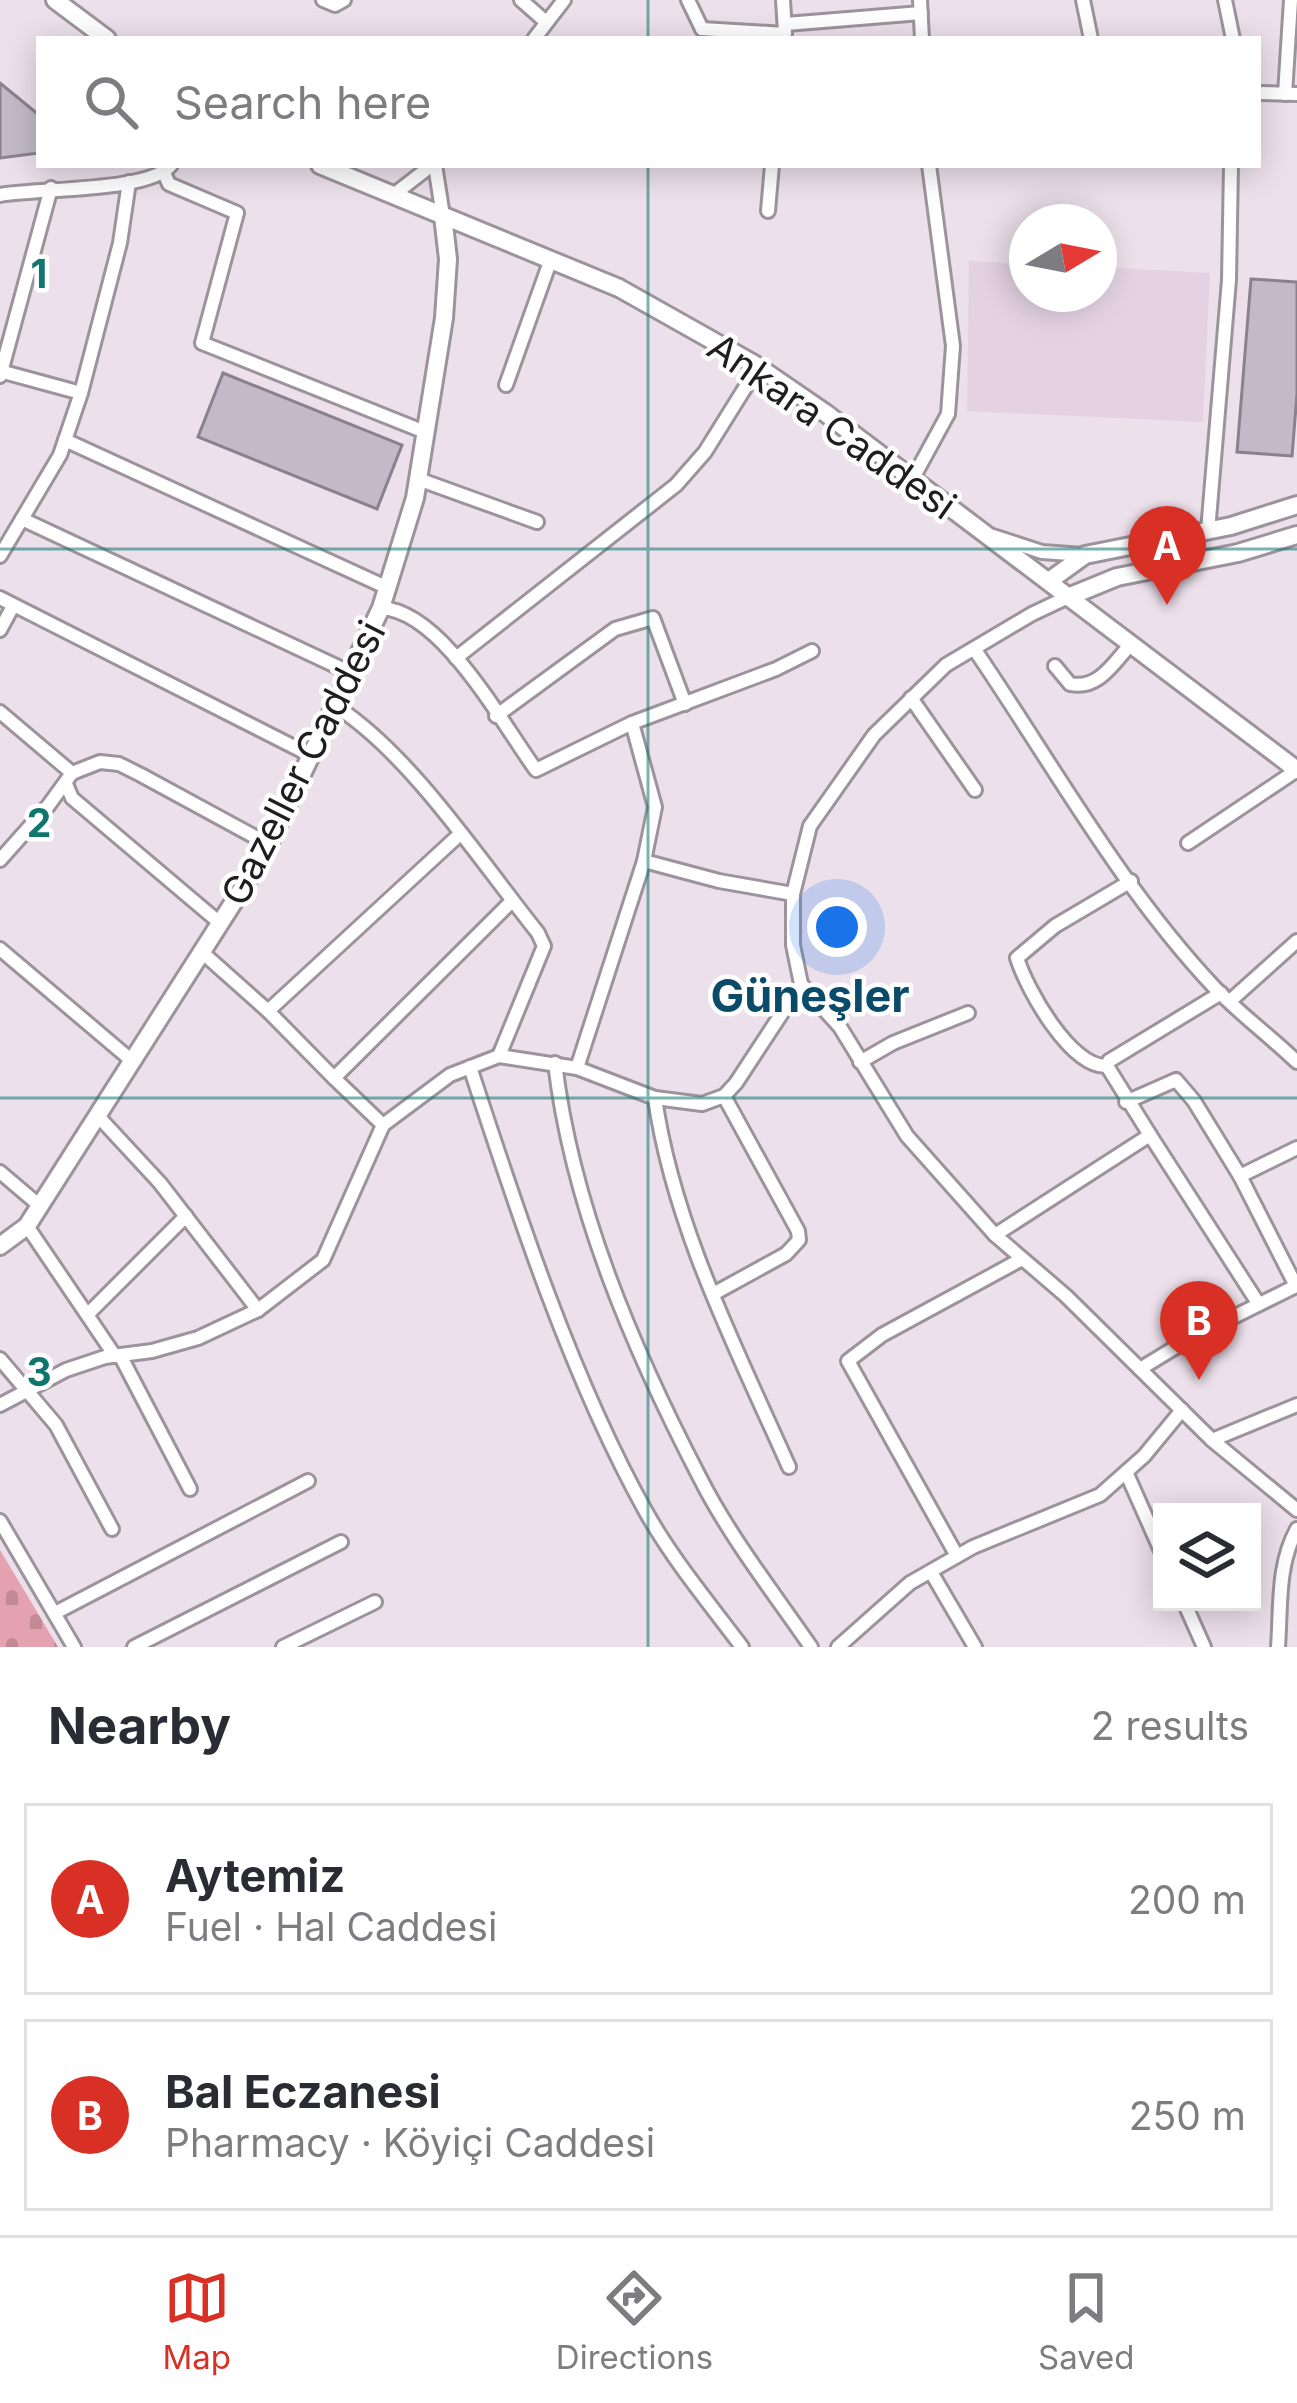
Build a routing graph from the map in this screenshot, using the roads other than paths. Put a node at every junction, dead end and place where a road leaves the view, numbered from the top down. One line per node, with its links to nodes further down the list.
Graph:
1 (55, 0): 15 (street)
2 (323, 0): 3 (street)
3 (344, 0)
4 (521, 0): 12 (street)
5 (564, 0): 12 (street)
6 (688, 0): 14 (street)
7 (783, 0): 13 (street)
8 (1083, 0): 17 (street)
9 (1225, 0): 18 (street)
10 (1291, 0): 19 (street)
11 (921, 7): 13 (street)
12 (546, 22): 16 (street)
13 (785, 32): 14 (street)
14 (700, 34)
15 (103, 36)
16 (535, 36)
17 (1089, 36)
18 (1232, 36)
19 (1291, 94)
20 (327, 168): 30 (street, Ankara Caddesi)
21 (429, 168): 30 (street)
22 (434, 168): 32 (street)
23 (772, 168): 31 (street)
24 (929, 168): 41 (street)
25 (1231, 168): 46 (street)
26 (168, 169): 27 (street); 38 (street)
27 (129, 182): 28 (street); 37 (street)
28 (51, 188): 29 (street); 35 (street)
29 (0, 195)
30 (392, 196): 32 (street, Ankara Caddesi)
31 (768, 211)
32 (443, 216): 33 (street, Ankara Caddesi); 38 (street, Gazeller Caddesi)
33 (551, 259): 34 (street, Ankara Caddesi); 36 (street)
34 (758, 367): 41 (street, Ankara Caddesi); 60 (street)
35 (0, 373): 37 (street)
36 (506, 385)
37 (81, 393): 39 (street)
38 (425, 432): 40 (street, Gazeller Caddesi)
39 (65, 440): 43 (street); 51 (street)
40 (418, 479): 44 (street); 51 (street, Gazeller Caddesi)
41 (912, 479): 45 (street, Ankara Caddesi)
42 (1297, 505): 46 (street)
43 (22, 519): 48 (street); 62 (street)
44 (537, 522)
45 (979, 531): 49 (street); 50 (street, Ankara Caddesi)
46 (1208, 532): 49 (street)
47 (1297, 535): 52 (street)
48 (2, 547)
49 (1085, 555): 50 (street)
50 (1049, 581): 52 (street, Ankara Caddesi); 55 (street)
51 (388, 588): 54 (street, Gazeller Caddesi)
52 (1068, 597): 55 (street); 57 (street, Ankara Caddesi)
53 (6, 602): 56 (street); 69 (street)
54 (381, 608): 60 (street); 62 (street, Gazeller Caddesi)
55 (1032, 614): 58 (street)
56 (0, 630)
57 (1130, 645): 61 (street); 70 (street, Ankara Caddesi)
58 (975, 650): 63 (street); 78 (street)
59 (812, 651): 64 (street)
60 (456, 658): 67 (street)
61 (1055, 666)
62 (351, 673): 65 (street, Gazeller Caddesi)
63 (911, 698): 72 (street); 79 (street)
64 (685, 704): 67 (street); 68 (street)
65 (337, 707): 69 (street, Gazeller Caddesi); 73 (street)
66 (0, 712): 71 (street)
67 (496, 716): 68 (street)
68 (632, 723): 77 (street)
69 (312, 756): 75 (street, Gazeller Caddesi)
70 (1297, 770): 74 (street)
71 (69, 779): 75 (street); 76 (street); 81 (street)
72 (975, 790)
73 (459, 835): 80 (street); 87 (street)
74 (1187, 843)
75 (269, 845): 81 (street, Gazeller Caddesi)
76 (0, 860)
77 (644, 861): 79 (street); 96 (street)
78 (1131, 881): 86 (street); 94 (street)
79 (793, 894): 85 (street)
80 (512, 901): 89 (street); 97 (street)
81 (221, 925): 84 (street, Gazeller Caddesi)
82 (1297, 941): 86 (street)
83 (0, 949): 90 (street)
84 (204, 954): 87 (street); 90 (street, Gazeller Caddesi)
85 (800, 984): 91 (street); 98 (street)
86 (1226, 997): 92 (street); 94 (street)
87 (268, 1011): 97 (street)
88 (968, 1012): 91 (street)
89 (499, 1056): 93 (street); 95 (street)
90 (131, 1060): 101 (street, Gazeller Caddesi)
91 (860, 1062): 110 (street)
92 (1297, 1062)
93 (555, 1063): 96 (street); 145 (street)
94 (1107, 1066): 100 (street)
95 (470, 1067): 102 (street); 144 (street)
96 (577, 1068): 99 (street)
97 (334, 1078): 102 (street)
98 (724, 1096): 99 (street); 114 (street)
99 (655, 1098): 114 (street)
100 (1126, 1102): 103 (street); 106 (street)
101 (97, 1115): 107 (street, Gazeller Caddesi); 108 (street)
102 (383, 1125): 116 (street)
103 (1150, 1136): 110 (street); 115 (street)
104 (1297, 1148): 106 (street)
105 (0, 1172): 107 (street)
106 (1240, 1176): 113 (street)
107 (40, 1206): 109 (street, Gazeller Caddesi)
108 (186, 1216): 116 (street); 117 (street)
109 (27, 1226): 111 (street, Gazeller Caddesi); 117 (street)
110 (995, 1234): 112 (street)
111 (0, 1246)
112 (1022, 1259): 120 (street); 136 (street)
113 (1295, 1289): 115 (street)
114 (715, 1293): 126 (street)
115 (1258, 1303): 120 (street)
116 (258, 1310): 118 (street)
117 (88, 1314): 118 (street)
118 (118, 1355): 121 (street); 129 (street)
119 (0, 1359): 121 (street)
120 (1141, 1369): 124 (street)
121 (26, 1389): 122 (street); 132 (street)
122 (0, 1405)
123 (1297, 1405): 125 (street)
124 (1182, 1410): 125 (street); 127 (street)
125 (1212, 1440): 130 (street)
126 (789, 1467)
127 (1126, 1472): 134 (street); 136 (street)
128 (308, 1481): 140 (street)
129 (190, 1489)
130 (1297, 1510)
131 (0, 1521): 140 (street)
132 (112, 1529)
133 (1297, 1529): 149 (street)
134 (1153, 1533)
135 (341, 1542): 142 (street)
136 (957, 1556): 137 (street)
137 (931, 1572): 146 (street); 147 (street)
138 (375, 1602): 143 (street)
139 (1188, 1611): 148 (street)
140 (55, 1613): 141 (street)
141 (74, 1647)
142 (134, 1647)
143 (283, 1647)
144 (742, 1647)
145 (811, 1647)
146 (838, 1647)
147 (975, 1647)
148 (1204, 1647)
149 (1278, 1647)

